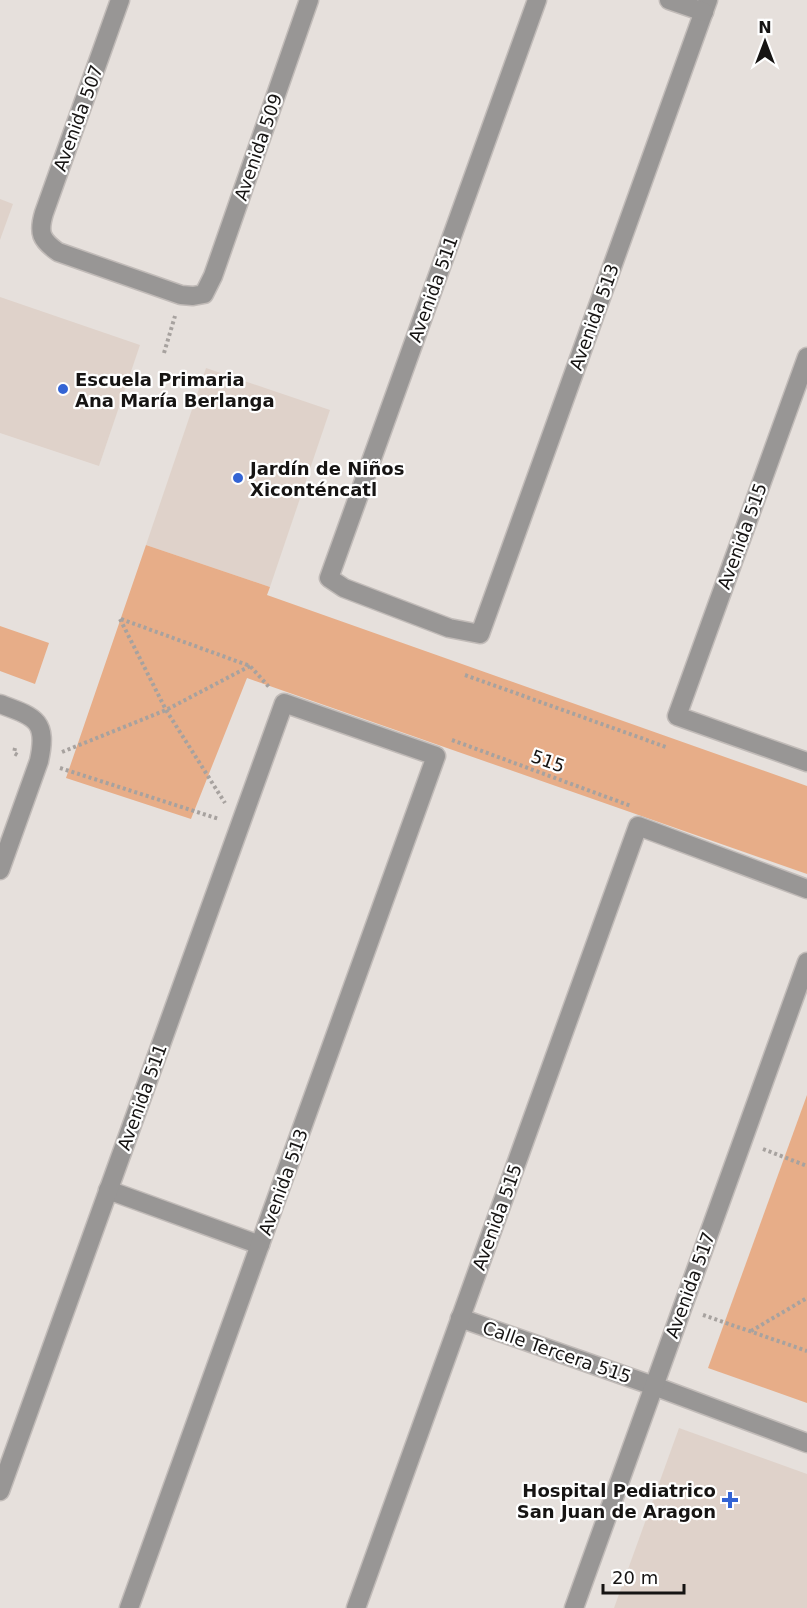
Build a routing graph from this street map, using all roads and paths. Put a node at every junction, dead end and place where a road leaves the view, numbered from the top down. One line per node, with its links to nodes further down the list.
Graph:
1 (120, 0): 6 (street, Avenida 507)
2 (309, 0): 6 (street, Avenida 509)
3 (537, 0): 9 (street, Avenida 511)
4 (669, 0): 5 (street)
5 (706, 6): 9 (street, Avenida 513)
6 (181, 295): 7 (path)
7 (164, 353)
8 (807, 357): 18 (street, Avenida 515)
9 (480, 634)
10 (250, 666): 12 (path); 14 (path); 14 (path)
11 (465, 675): 16 (path)
12 (284, 703): 20 (street, Avenida 511); 27 (street, Avenida 513)
13 (0, 704): 17 (street)
14 (166, 710): 17 (path); 20 (path)
15 (443, 737): 19 (path, 515)
16 (666, 747)
17 (39, 761): 20 (path); 21 (street)
18 (807, 762)
19 (632, 806)
20 (239, 826): 26 (street, Avenida 511)
21 (0, 870)
22 (807, 889): 30 (street, Avenida 515)
23 (807, 962): 24 (street, Avenida 517)
24 (742, 1141): 25 (path); 29 (street, Avenida 517)
25 (807, 1166)
26 (108, 1190): 27 (street); 35 (street, Avenida 511)
27 (260, 1245): 36 (street, Avenida 513)
28 (807, 1298): 31 (path)
29 (682, 1308): 31 (path); 33 (street, Avenida 517)
30 (460, 1318): 33 (street, Calle Tercera 515); 37 (street, Avenida 515)
31 (750, 1332): 32 (path)
32 (807, 1352)
33 (654, 1386): 34 (street, Calle Tercera 515); 38 (street, Avenida 517)
34 (807, 1443)
35 (0, 1491)
36 (129, 1608)
37 (356, 1608)
38 (574, 1608)

